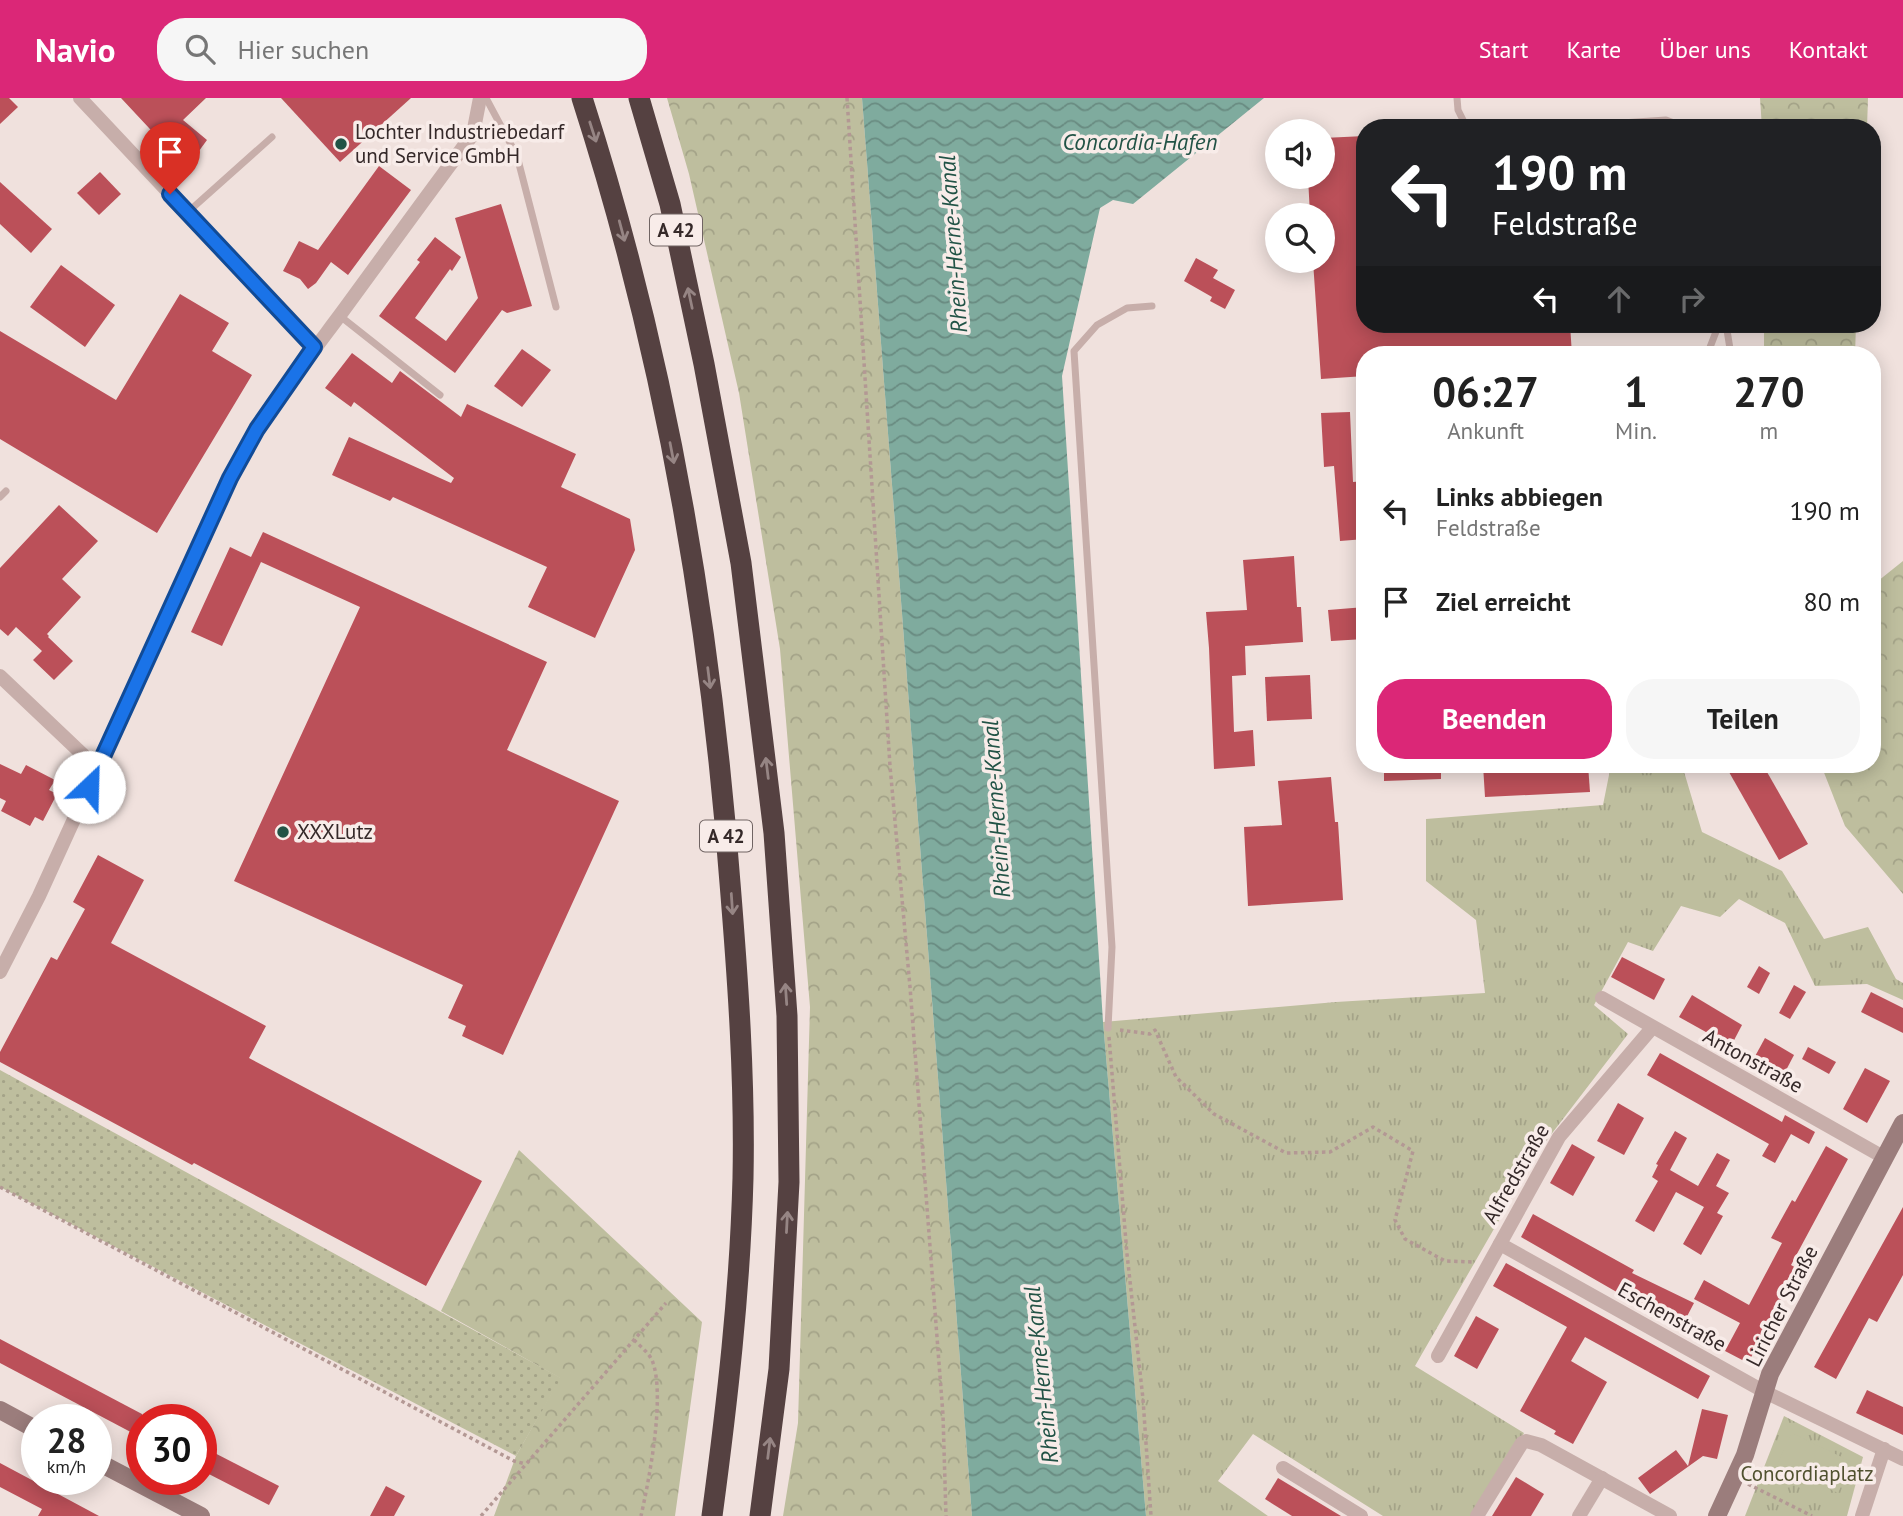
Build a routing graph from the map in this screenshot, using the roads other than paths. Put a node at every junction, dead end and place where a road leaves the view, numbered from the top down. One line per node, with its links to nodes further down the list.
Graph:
1 (80, 98): 9 (street)
2 (480, 98): 12 (street)
3 (486, 98): 11 (lane)
4 (582, 98): 34 (highway, A 42, one-way to 34)
5 (639, 98): 35 (highway, A 42, one-way to 5)
6 (1457, 98): 7 (lane)
7 (1462, 119)
8 (272, 137): 9 (lane)
9 (188, 213): 13 (street)
10 (1152, 306): 19 (lane)
11 (556, 307)
12 (339, 316): 13 (street); 14 (lane)
13 (314, 347): 16 (street)
14 (440, 395)
15 (0, 676): 16 (street)
16 (98, 769): 17 (street)
17 (0, 972)
18 (1602, 998): 20 (street, Antonstraße)
19 (1108, 1028)
20 (1652, 1028): 22 (street, Antonstraße); 23 (street, Alfredstraße)
21 (1903, 1124): 22 (street, Liricher Straße)
22 (1885, 1158): 25 (street, Liricher Straße)
23 (1500, 1244): 24 (street, Alfredstraße); 25 (street, Eschenstraße)
24 (1438, 1356)
25 (1765, 1392): 28 (street, Eschenstraße); 40 (street, Liricher Straße)
26 (0, 1410): 27 (street)
27 (21, 1421)
28 (1884, 1450): 29 (street, Eschenstraße); 41 (street)
29 (1903, 1459)
30 (1283, 1468): 36 (street)
31 (112, 1469): 33 (street)
32 (1602, 1478): 37 (street); 38 (street); 39 (street)
33 (201, 1516)
34 (712, 1516)
35 (760, 1516)
36 (1362, 1516)
37 (1477, 1516)
38 (1579, 1516)
39 (1670, 1516)
40 (1717, 1516)
41 (1861, 1516)

